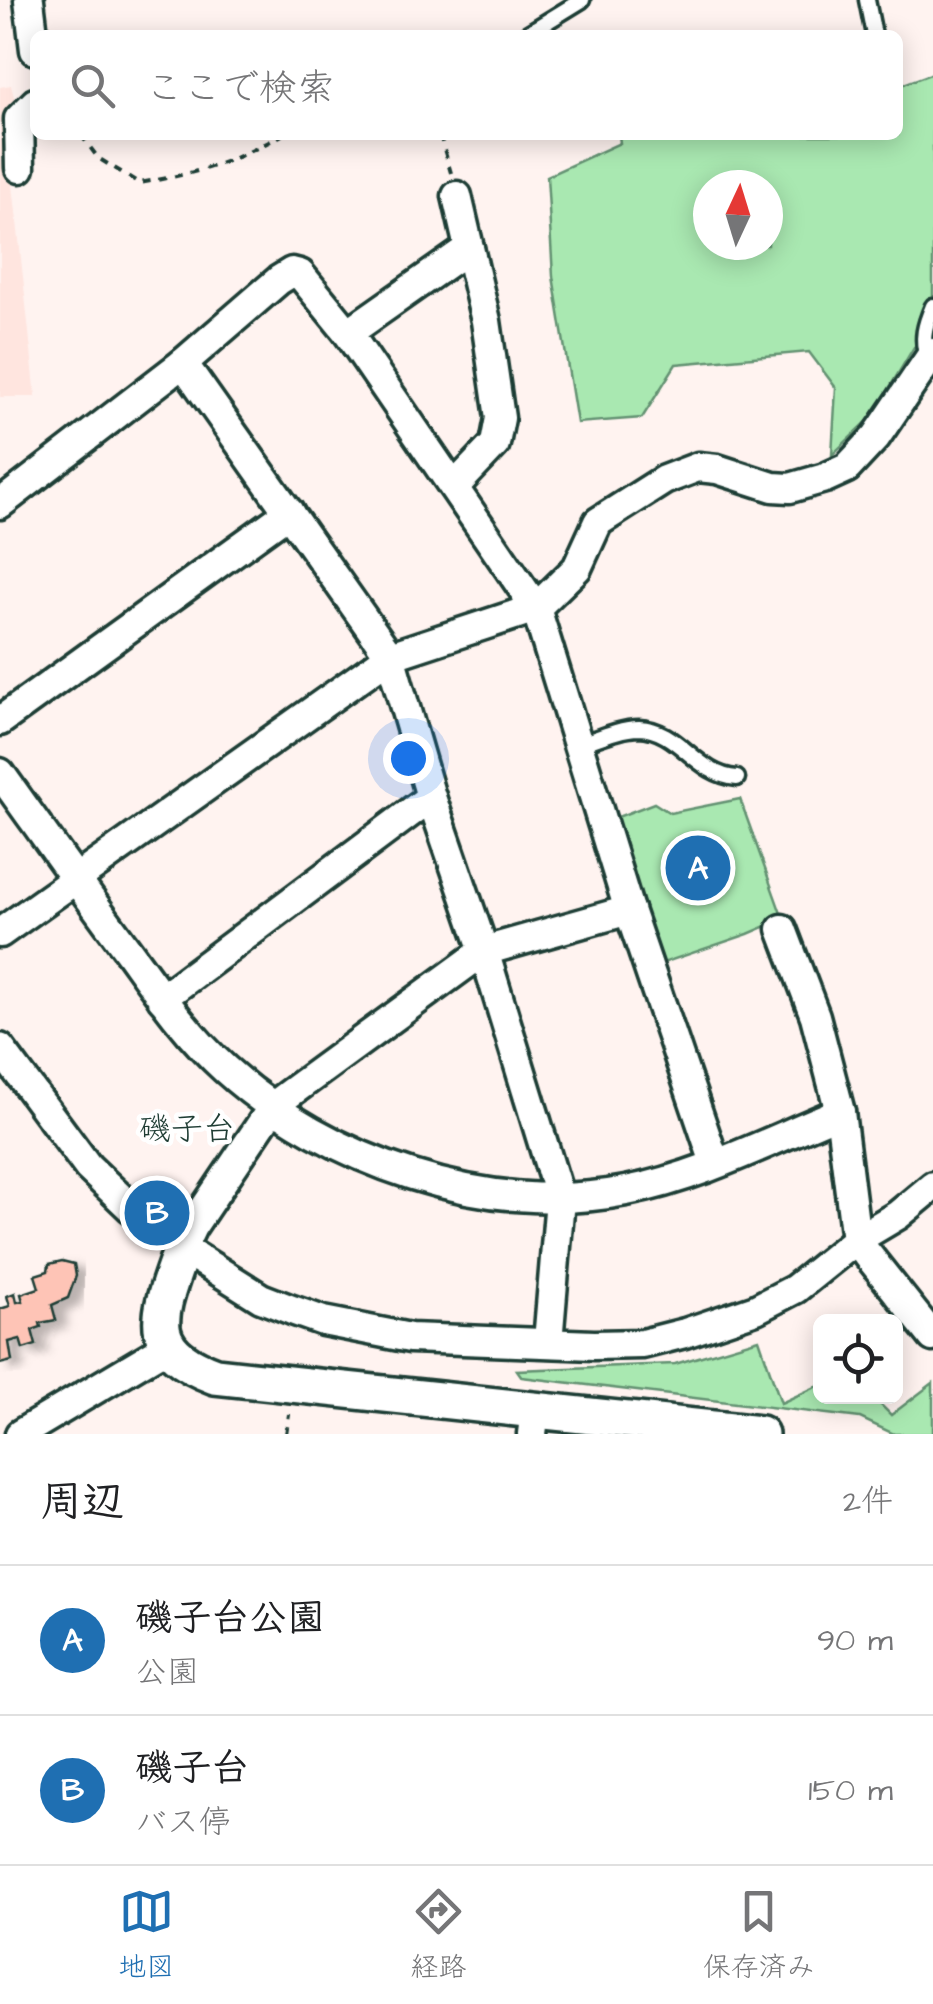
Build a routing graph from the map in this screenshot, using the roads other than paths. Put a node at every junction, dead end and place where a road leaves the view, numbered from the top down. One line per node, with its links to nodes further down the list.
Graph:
1 (29, 0): 4 (street)
2 (582, 0): 5 (lane)
3 (866, 0): 6 (lane)
4 (33, 30)
5 (533, 30)
6 (873, 30)
7 (30, 108): 8 (street)
8 (20, 168)
9 (457, 196): 10 (street)
10 (469, 248): 12 (street); 15 (street)
11 (933, 306): 13 (lane)
12 (348, 332): 14 (street); 15 (street)
13 (930, 356): 18 (street)
14 (183, 362): 16 (street); 17 (street)
15 (455, 486): 18 (street)
16 (0, 504)
17 (288, 512): 19 (street); 20 (street)
18 (536, 608): 19 (street); 21 (street)
19 (390, 656): 24 (street); 25 (street)
20 (0, 721)
21 (577, 745): 23 (lane); 26 (street)
22 (0, 773): 25 (street)
23 (737, 778)
24 (431, 796): 29 (street); 30 (street)
25 (75, 879): 28 (street); 30 (street)
26 (629, 910): 29 (street); 34 (street)
27 (782, 929): 33 (street)
28 (0, 933)
29 (484, 951): 32 (street); 36 (street)
30 (162, 998): 32 (street)
31 (0, 1048): 38 (street)
32 (274, 1105): 36 (street); 38 (street)
33 (840, 1112): 34 (street); 37 (street)
34 (715, 1163): 36 (street)
35 (933, 1186): 37 (street)
36 (560, 1199): 40 (street)
37 (856, 1240): 39 (street); 40 (street)
38 (182, 1248): 40 (street); 41 (street)
39 (933, 1336)
40 (548, 1342)
41 (166, 1347): 42 (street); 43 (street)
42 (534, 1421): 44 (street)
43 (20, 1434)
44 (760, 1434)

